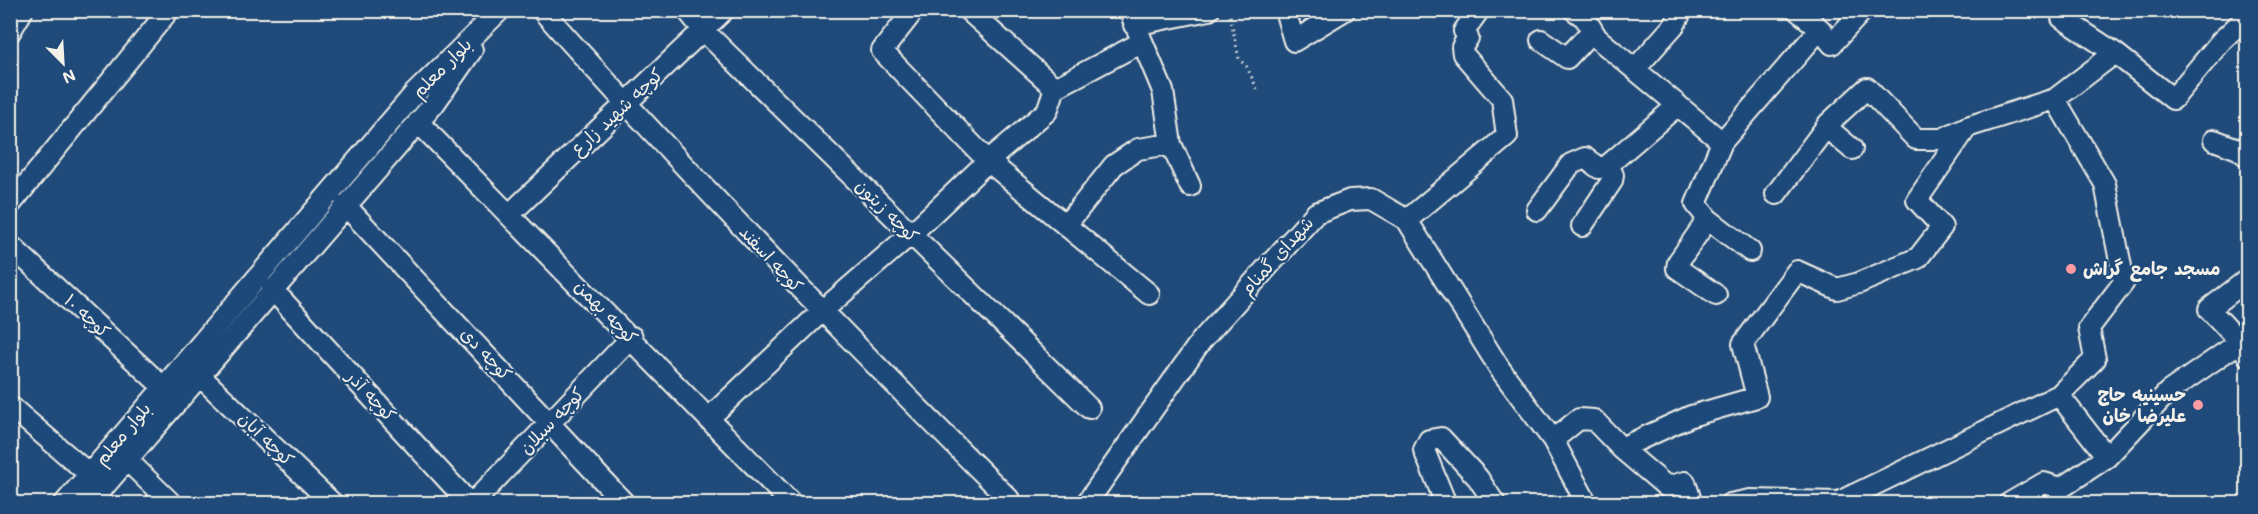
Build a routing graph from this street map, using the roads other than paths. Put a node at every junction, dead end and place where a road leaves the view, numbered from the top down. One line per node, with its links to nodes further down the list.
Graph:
1 (23, 10): 22 (street)
2 (169, 10): 43 (street)
3 (542, 10): 29 (street, کوچه اسفند)
4 (687, 10): 21 (street, کوچه زیتون)
5 (724, 10): 21 (street, کوچه شهید زارع)
6 (914, 10): 39 (street)
7 (968, 10): 27 (street)
8 (1209, 10): 19 (street)
9 (1285, 10): 10 (street)
10 (1345, 10)
11 (1479, 10): 48 (street)
12 (1574, 10): 23 (street)
13 (1682, 10): 26 (street)
14 (1797, 10): 20 (street)
15 (1863, 10): 20 (street)
16 (2068, 10): 25 (street)
17 (499, 11): 31 (street, بلوار معلم); 62 (street, بلوار معلم)
18 (2247, 16): 25 (street)
19 (1135, 26): 27 (street); 36 (street)
20 (1820, 29): 35 (street)
21 (704, 31): 29 (street, کوچه شهید زارع); 51 (street, کوچه زیتون)
22 (10, 32)
23 (1591, 32): 24 (street); 26 (street)
24 (1541, 40)
25 (2115, 53): 28 (street)
26 (1635, 69): 30 (street)
27 (1055, 88): 39 (street)
28 (2055, 99): 33 (street); 63 (street)
29 (625, 104): 46 (street, کوچه شهید زارع); 58 (street, کوچه اسفند)
30 (1677, 105): 35 (street); 40 (street)
31 (418, 122): 44 (street, بلوار معلم); 46 (street, کوچه بهمن)
32 (1826, 127): 33 (street); 37 (street); 42 (street)
33 (1967, 127): 69 (street)
34 (2214, 140): 38 (street)
35 (1722, 142): 47 (street)
36 (1171, 144): 41 (street); 49 (street)
37 (1851, 149)
38 (2247, 157)
39 (988, 160): 49 (street); 51 (street)
40 (1608, 165): 45 (street); 50 (street)
41 (1190, 186)
42 (1776, 194)
43 (10, 205)
44 (345, 205): 55 (street, بلوار معلم); 67 (street, کوچه دی)
45 (1537, 210)
46 (510, 214): 59 (street, کوچه بهمن)
47 (1708, 219): 53 (street); 57 (street)
48 (1407, 220): 68 (street, شهدای گمنام); 82 (street, شهدای گمنام)
49 (1066, 225): 56 (street)
50 (1582, 226)
51 (910, 234): 58 (street); 65 (street, کوچه زیتون)
52 (10, 245): 62 (street, کوچه ۱۰)
53 (1750, 251)
54 (2247, 279): 60 (street)
55 (272, 290): 61 (street, بلوار معلم); 79 (street, کوچه آذر)
56 (1149, 294)
57 (1716, 295)
58 (821, 312): 66 (street); 74 (street, کوچه اسفند)
59 (632, 337): 66 (street, کوچه بهمن); 67 (street, کوچه سبلان)
60 (2244, 349): 70 (street)
61 (198, 374): 71 (street, بلوار معلم); 78 (street, کوچه آبان)
62 (164, 387): 72 (street, بلوار معلم)
63 (2059, 395): 70 (street); 87 (street)
64 (10, 406): 72 (street)
65 (1089, 408)
66 (709, 418): 81 (street, کوچه بهمن)
67 (551, 423): 79 (street, کوچه سبلان); 80 (street, کوچه دی)
68 (1553, 440): 69 (street); 85 (street, شهدای گمنام)
69 (1621, 448): 86 (street)
70 (2107, 457): 73 (street)
71 (126, 459): 76 (street, بلوار معلم); 77 (street)
72 (89, 474): 75 (street, بلوار معلم)
73 (2065, 496): 88 (street)
74 (1007, 501)
75 (64, 504)
76 (89, 504)
77 (172, 504)
78 (333, 504)
79 (471, 504)
80 (625, 504)
81 (792, 504)
82 (1086, 504)
83 (1446, 504): 84 (street)
84 (1495, 504)
85 (1587, 504)
86 (1692, 504)
87 (1731, 504)
88 (2008, 504)

